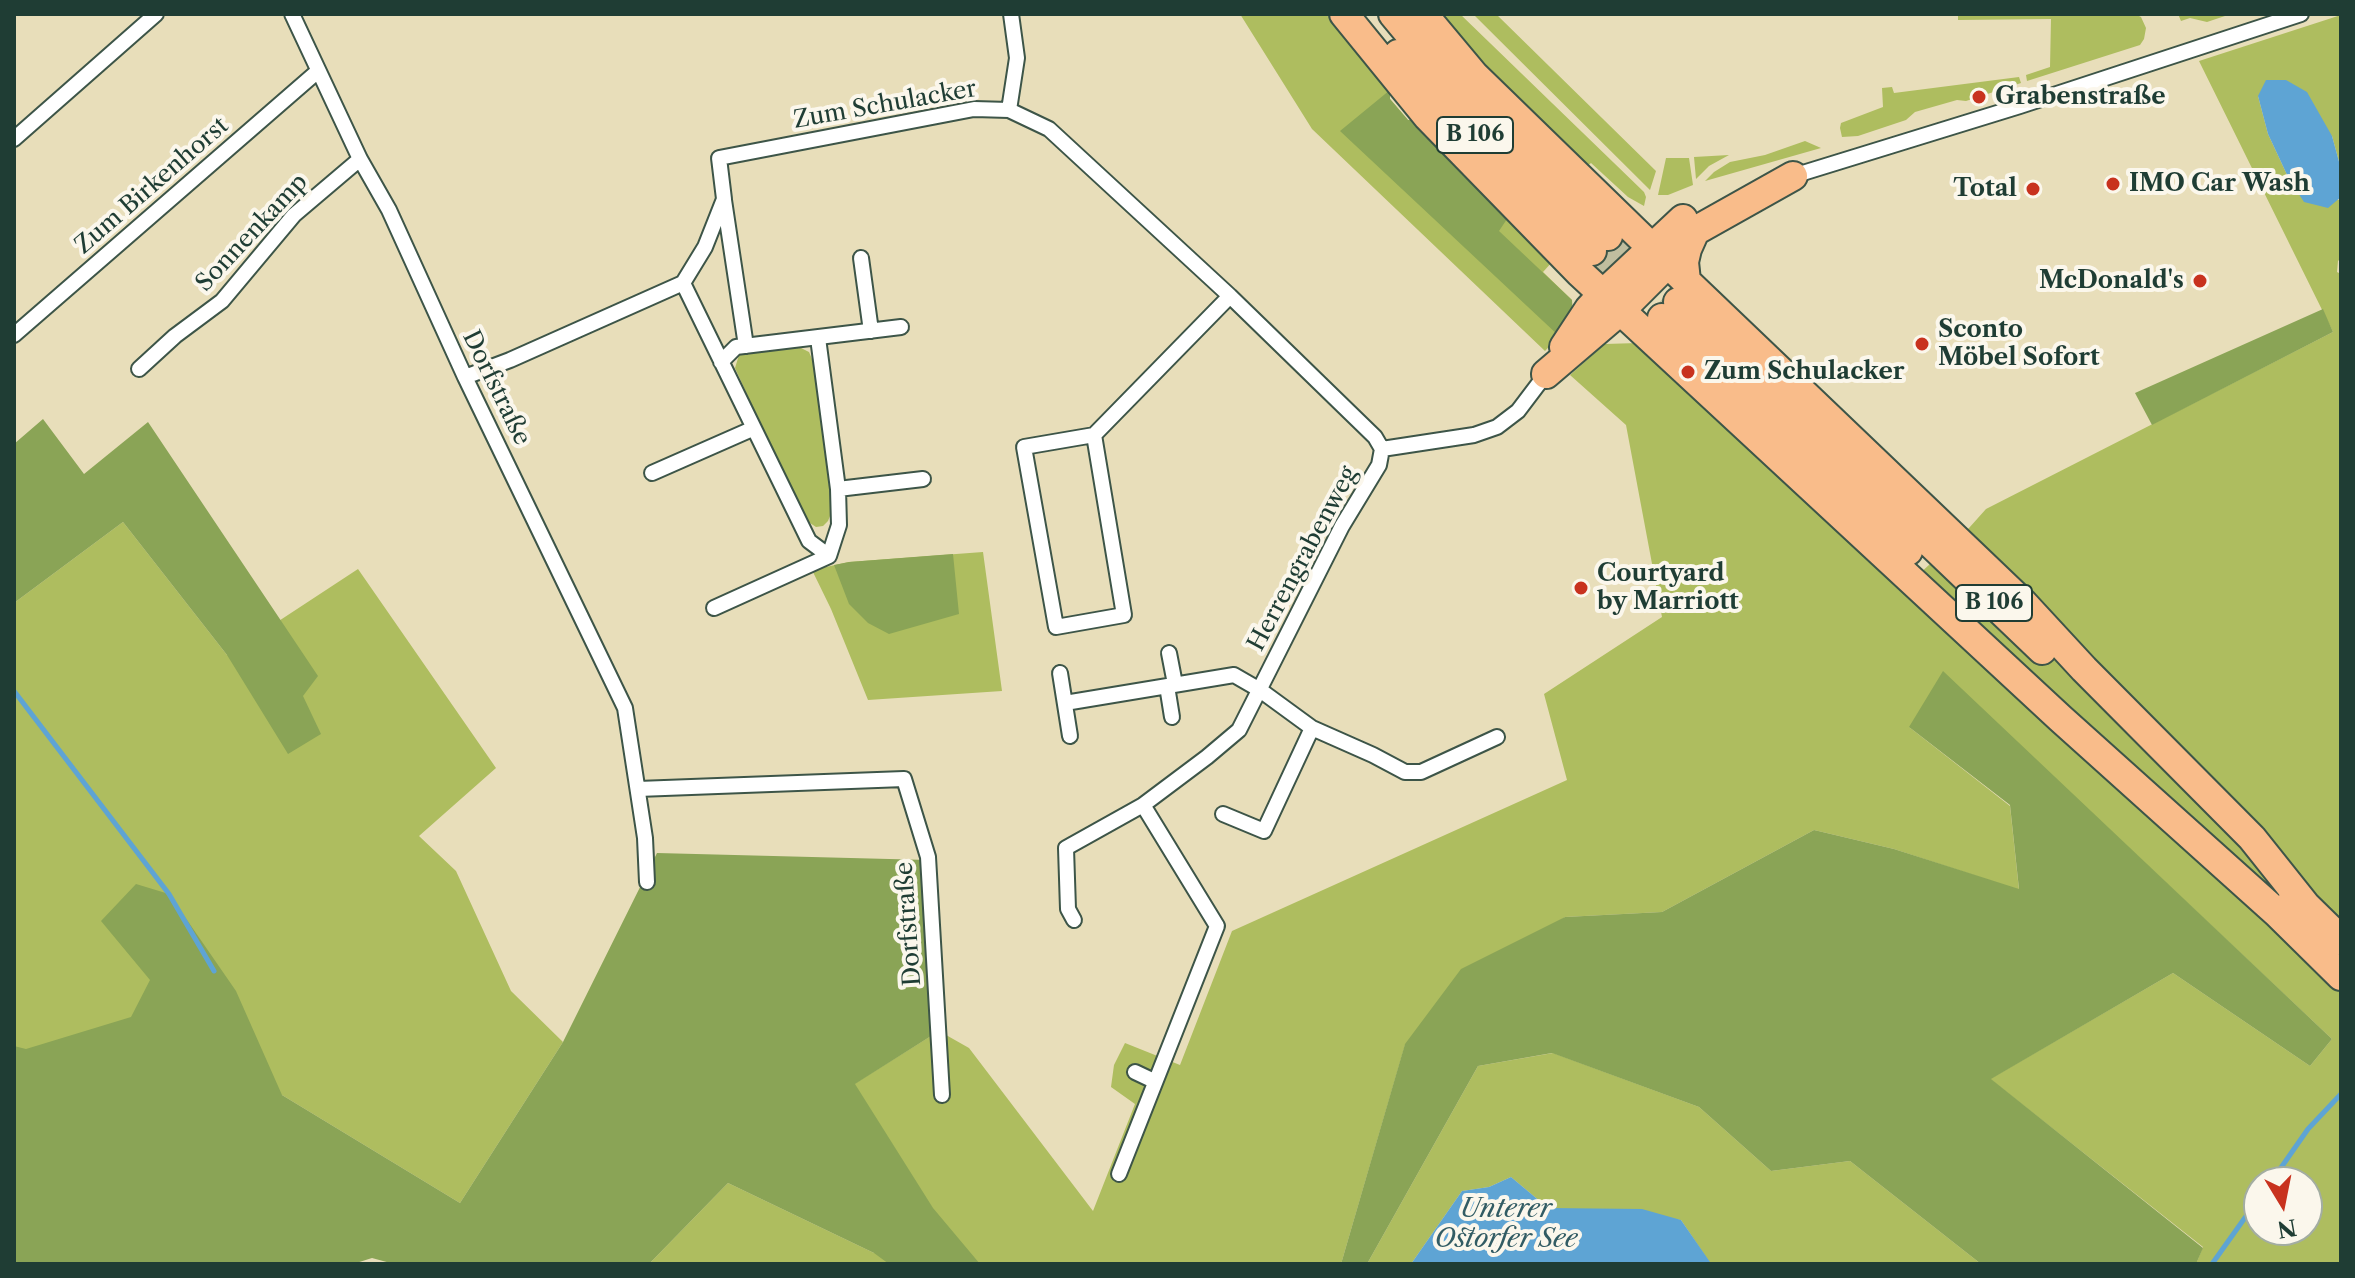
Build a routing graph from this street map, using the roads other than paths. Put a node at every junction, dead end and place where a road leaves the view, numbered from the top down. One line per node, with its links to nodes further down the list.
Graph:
1 (156, 14): 11 (street)
2 (292, 14): 9 (street, Dorfstraße)
3 (1011, 14): 10 (street)
4 (1344, 14): 17 (highway)
5 (1364, 14): 17 (highway, B 106)
6 (1393, 14): 17 (highway, B 106)
7 (1423, 14): 17 (highway)
8 (2301, 14): 13 (street)
9 (318, 71): 12 (street, Dorfstraße); 22 (street, Zum Birkenhorst)
10 (1009, 110): 14 (street, Zum Schulacker); 19 (street, Zum Schulacker)
11 (14, 139)
12 (360, 159): 26 (street, Sonnenkamp); 28 (street, Dorfstraße)
13 (1793, 176): 15 (highway)
14 (724, 199): 18 (street); 24 (street)
15 (1689, 225): 17 (highway); 17 (highway)
16 (861, 258): 21 (street)
17 (1632, 282): 27 (highway); 50 (highway, B 106); 50 (highway)
18 (683, 283): 25 (street); 28 (street)
19 (1230, 296): 30 (street); 31 (street, Zum Schulacker)
20 (901, 327): 21 (street)
21 (871, 331): 23 (street)
22 (14, 335)
23 (818, 338): 24 (street); 34 (street)
24 (746, 346): 25 (street)
25 (721, 362): 29 (street)
26 (139, 369)
27 (1546, 374): 31 (street)
28 (465, 377): 46 (street, Dorfstraße)
29 (752, 429): 32 (street); 35 (street)
30 (1094, 435): 30 (street)
31 (1382, 449): 40 (street, Herrengrabenweg)
32 (652, 473)
33 (923, 479): 34 (street)
34 (838, 489): 35 (street)
35 (829, 556): 36 (street)
36 (714, 608)
37 (1169, 653): 39 (street)
38 (1060, 673): 41 (street)
39 (1171, 685): 40 (street, Herrengrabenweg); 41 (street, Herrengrabenweg); 42 (street)
40 (1260, 690): 43 (street, Herrengrabenweg); 47 (street, Herrengrabenweg)
41 (1065, 703): 44 (street)
42 (1172, 717)
43 (1312, 728): 45 (street, Herrengrabenweg); 48 (street)
44 (1070, 736)
45 (1497, 737)
46 (638, 789): 49 (street, Dorfstraße); 56 (street, Dorfstraße)
47 (1143, 805): 51 (street, Herrengrabenweg); 55 (street)
48 (1223, 814)
49 (647, 882)
50 (2296, 914): 52 (highway, B 106); 53 (highway, B 106)
51 (1074, 920)
52 (2341, 940)
53 (2341, 976)
54 (1135, 1072): 55 (street)
55 (1154, 1081): 57 (street)
56 (942, 1095)
57 (1119, 1174)

